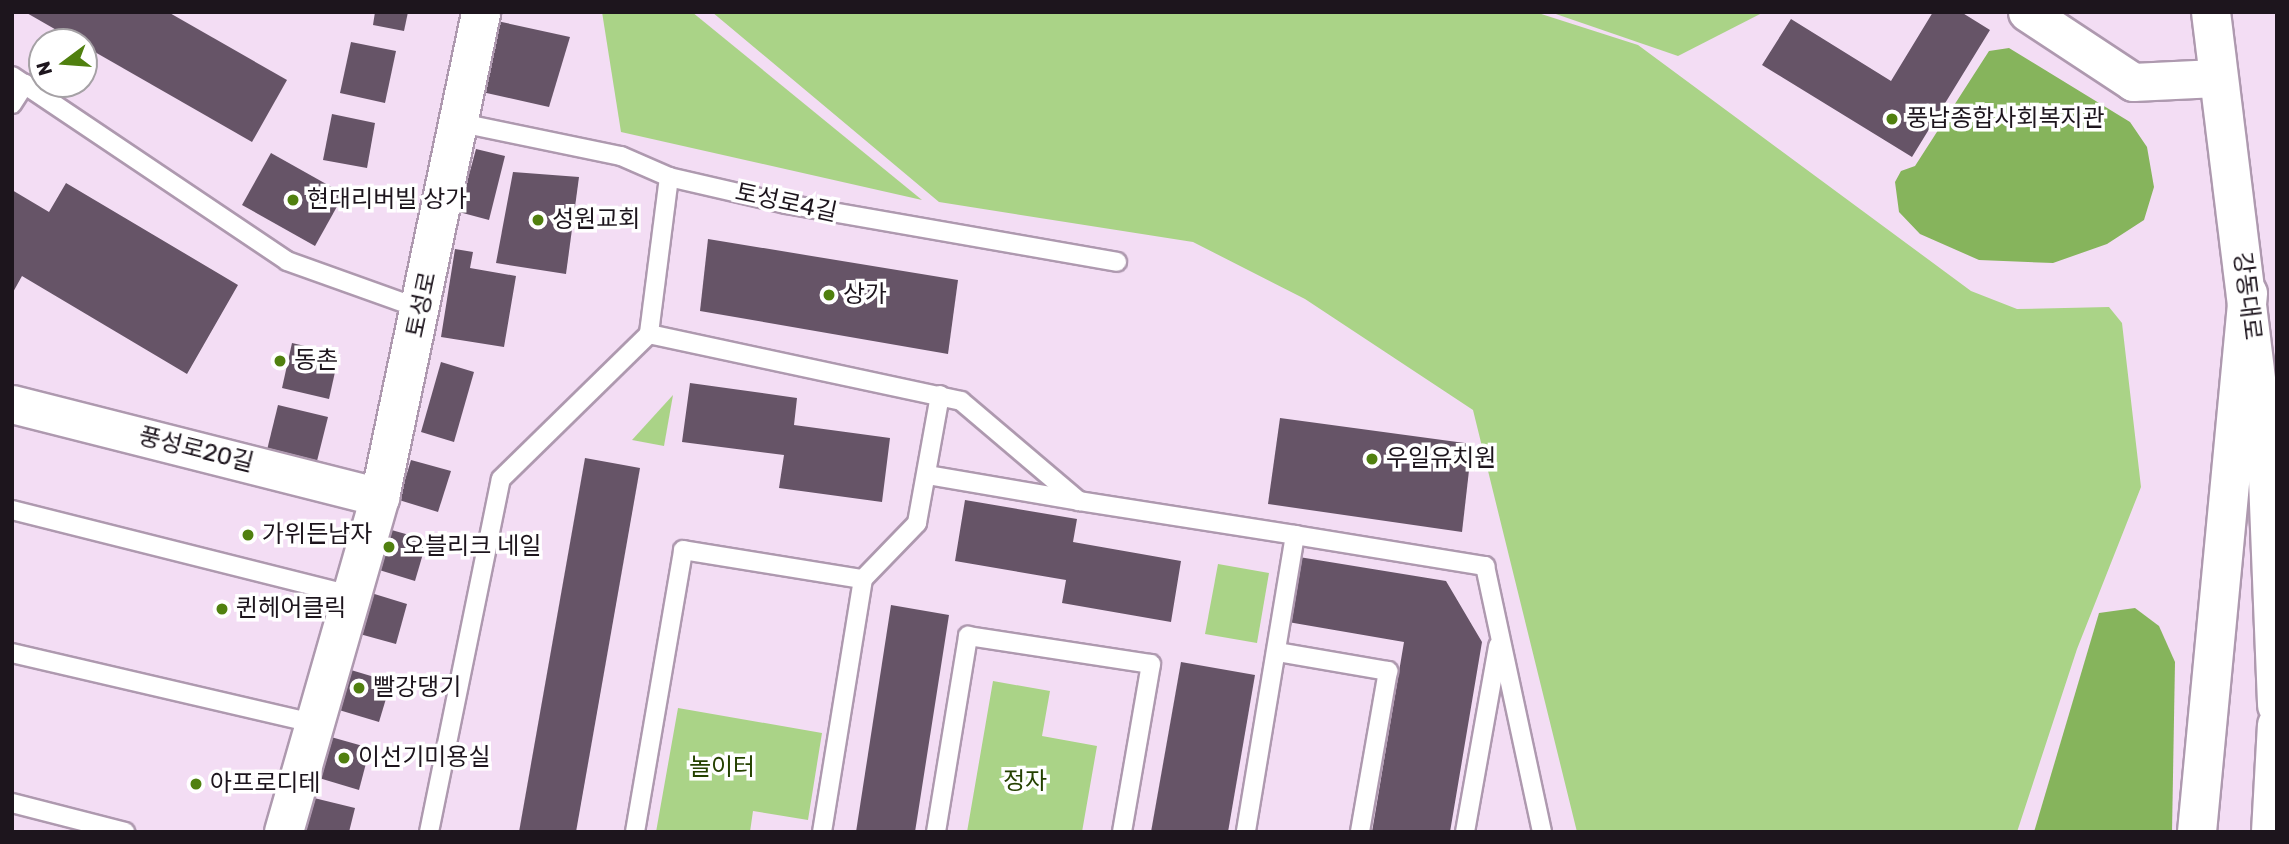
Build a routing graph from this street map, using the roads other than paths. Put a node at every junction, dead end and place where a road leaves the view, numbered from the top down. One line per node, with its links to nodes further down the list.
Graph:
1 (481, 12): 7 (main road, 토성로)
2 (2027, 12): 4 (street)
3 (2211, 12): 4 (main road, 강동대로)
4 (2216, 78): 10 (main road, 강동대로)
5 (19, 80): 6 (lane); 11 (lane)
6 (12, 104)
7 (461, 123): 8 (lane, 토성로4길); 11 (main road, 토성로)
8 (669, 177): 9 (lane, 토성로4길); 12 (lane)
9 (1117, 261)
10 (2248, 293): 25 (main road, 강동대로); 40 (main road)
11 (421, 309): 16 (main road, 토성로)
12 (649, 334): 13 (lane); 31 (lane)
13 (940, 395): 15 (lane); 17 (lane)
14 (12, 404): 16 (street, 풍성로20길)
15 (927, 475): 17 (lane); 20 (lane)
16 (380, 496): 21 (main road, 토성로)
17 (1079, 501): 19 (lane)
18 (12, 510): 21 (lane)
19 (1296, 535): 22 (lane); 23 (lane)
20 (863, 579): 32 (lane); 33 (lane)
21 (350, 596): 26 (main road, 토성로)
22 (1499, 638): 38 (lane); 39 (lane)
23 (1277, 652): 36 (lane); 37 (lane)
24 (12, 653): 26 (lane)
25 (2277, 706)
26 (316, 724): 30 (main road, 토성로)
27 (2277, 725): 41 (main road)
28 (12, 803): 29 (lane)
29 (125, 832)
30 (284, 832)
31 (429, 832)
32 (635, 832)
33 (822, 832)
34 (936, 832): 35 (lane)
35 (1122, 832)
36 (1246, 832)
37 (1360, 832)
38 (1465, 832)
39 (1542, 832)
40 (2197, 832)
41 (2271, 832)

